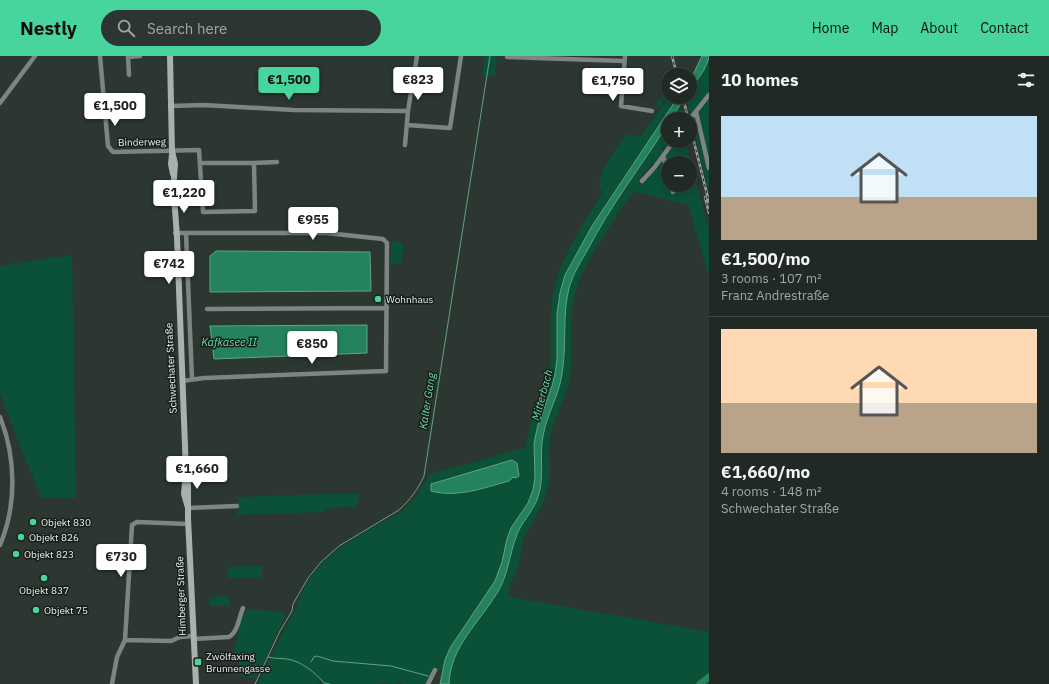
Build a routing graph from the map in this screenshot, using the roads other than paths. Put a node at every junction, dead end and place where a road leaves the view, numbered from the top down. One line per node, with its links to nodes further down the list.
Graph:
1 (35, 56): 12 (street)
2 (100, 56): 21 (street, Binderweg)
3 (128, 56): 4 (street); 10 (street)
4 (140, 56)
5 (170, 56): 13 (main road, Schwechater Straße)
6 (417, 56): 14 (street)
7 (460, 56): 18 (street)
8 (507, 57): 9 (street)
9 (625, 59): 15 (street)
10 (129, 75)
11 (709, 95): 16 (street)
12 (0, 103)
13 (170, 106): 14 (street); 21 (main road, Schwechater Straße)
14 (408, 111): 18 (street)
15 (652, 111)
16 (696, 112)
17 (697, 116): 27 (street)
18 (407, 125): 19 (street)
19 (405, 145)
20 (669, 148): 22 (street)
21 (172, 151): 25 (street); 29 (main road, Schwechater Straße)
22 (663, 156)
23 (661, 158): 28 (street)
24 (276, 162): 26 (street)
25 (200, 163): 26 (street); 26 (street)
26 (254, 163)
27 (709, 168)
28 (642, 181)
29 (176, 233): 30 (street); 34 (main road, Schwechater Straße)
30 (186, 233): 31 (street); 33 (street)
31 (387, 308): 32 (street); 33 (street)
32 (208, 309)
33 (192, 379): 34 (street)
34 (182, 381): 37 (main road, Schwechater Straße)
35 (0, 417): 39 (street)
36 (237, 506): 37 (street)
37 (188, 508): 38 (main road, Himberger Straße)
38 (188, 524): 41 (main road, Himberger Straße); 42 (street)
39 (0, 545)
40 (243, 608): 41 (street)
41 (193, 638): 42 (street); 45 (main road, Himberger Straße)
42 (125, 640): 44 (street)
43 (435, 670): 46 (street)
44 (112, 684)
45 (196, 684)
46 (428, 684)

